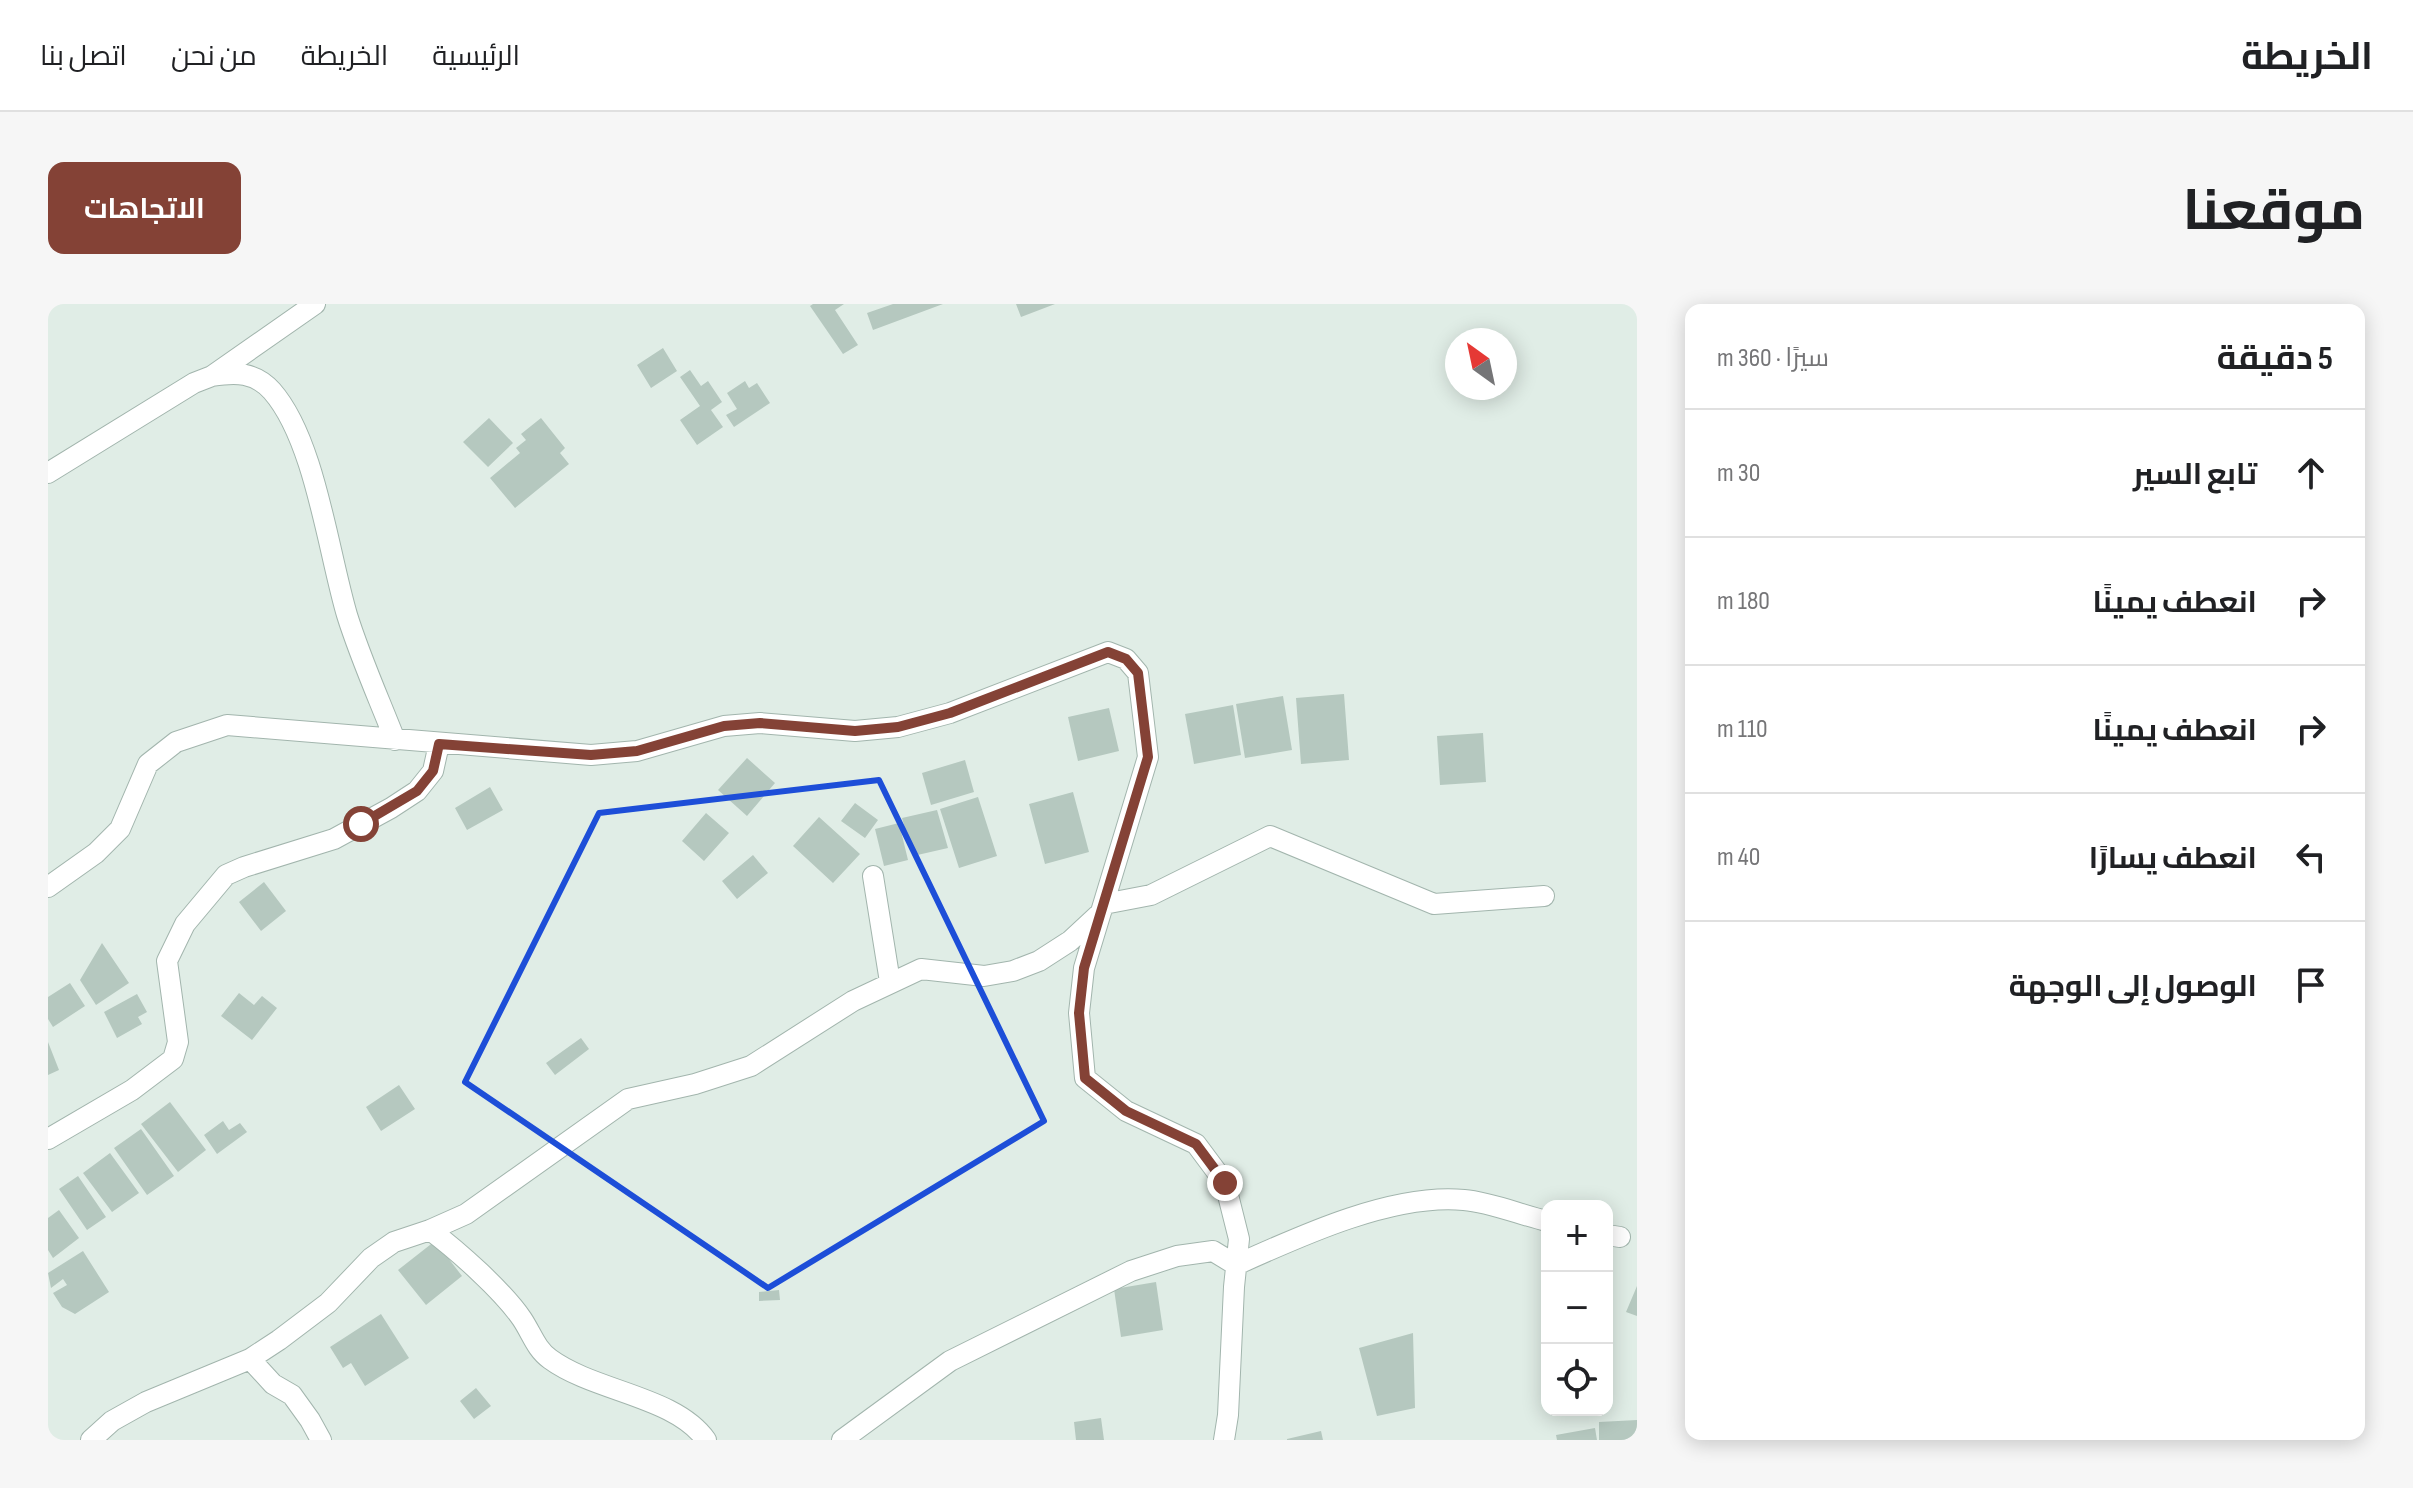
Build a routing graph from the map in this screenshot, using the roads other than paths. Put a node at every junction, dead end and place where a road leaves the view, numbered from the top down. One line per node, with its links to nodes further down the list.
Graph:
1 (315, 304): 2 (street)
2 (212, 376): 3 (street); 4 (street)
3 (48, 473)
4 (395, 740): 5 (street); 7 (street)
5 (439, 744): 9 (street); 11 (street)
6 (873, 876): 10 (street)
7 (48, 887)
8 (1544, 896): 9 (street)
9 (1102, 908): 10 (street); 14 (street)
10 (890, 982): 13 (street)
11 (48, 1139)
12 (1541, 1219): 14 (street)
13 (430, 1230): 15 (street); 18 (street)
14 (1236, 1265): 19 (street); 20 (street)
15 (250, 1359): 16 (street); 17 (street)
16 (91, 1440)
17 (321, 1440)
18 (706, 1440)
19 (842, 1440)
20 (1224, 1440)

